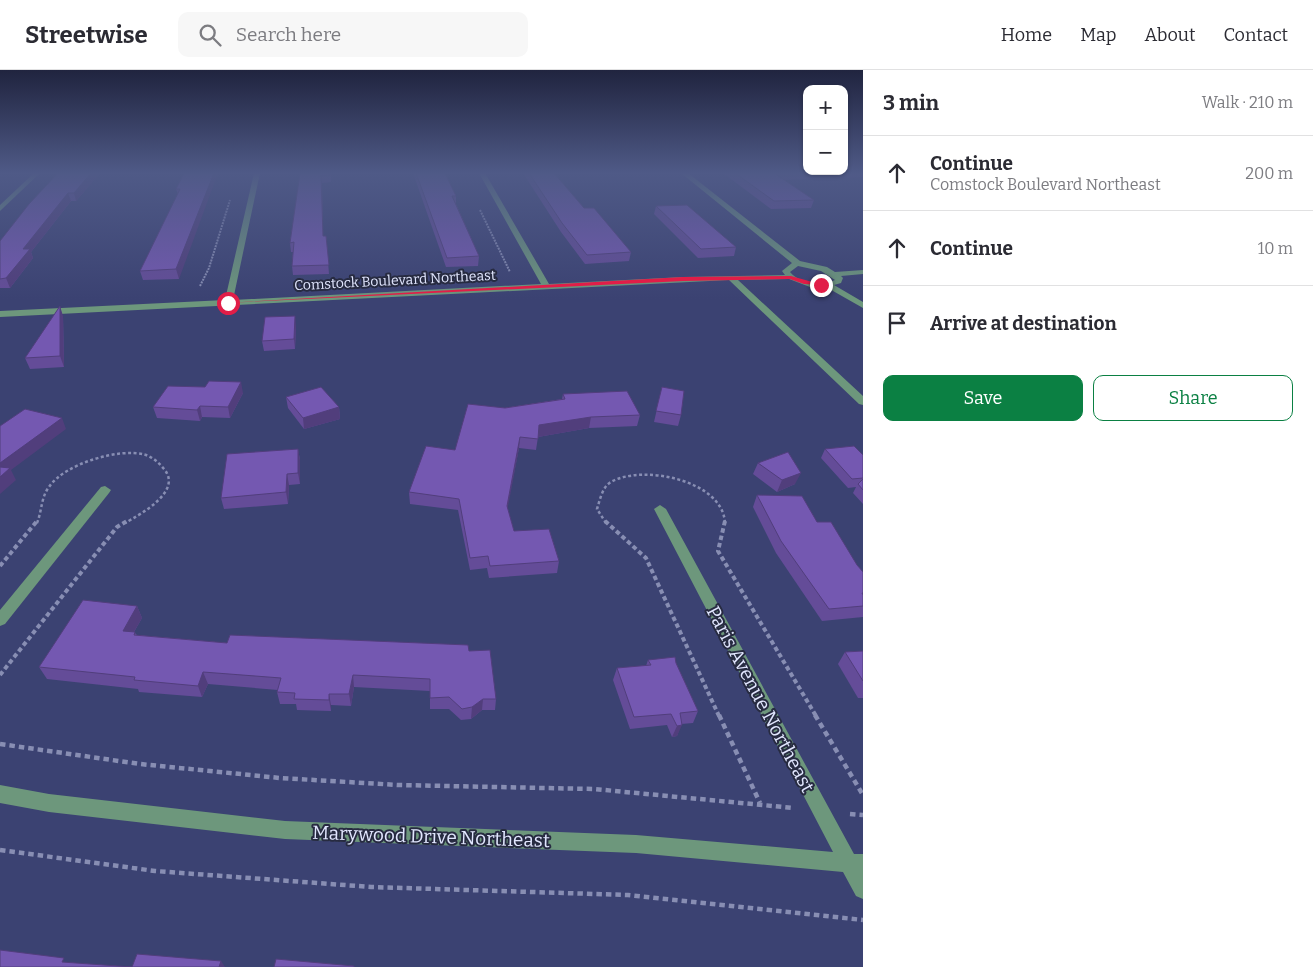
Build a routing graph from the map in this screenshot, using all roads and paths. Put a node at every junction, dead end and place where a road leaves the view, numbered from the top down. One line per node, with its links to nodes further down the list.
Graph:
1 (226, 215): 12 (path)
2 (248, 215): 15 (street)
3 (482, 215): 14 (path)
4 (506, 215): 13 (street)
5 (737, 215): 6 (street)
6 (798, 263): 8 (street); 9 (street)
7 (863, 272): 8 (street)
8 (836, 274): 11 (street)
9 (791, 277): 10 (street, Comstock Boulevard Northeast); 11 (street, Comstock Boulevard Northeast)
10 (732, 279): 13 (street, Comstock Boulevard Northeast); 18 (street)
11 (828, 285): 16 (street)
12 (199, 286)
13 (546, 286): 14 (street, Comstock Boulevard Northeast)
14 (517, 288): 15 (street, Comstock Boulevard Northeast)
15 (228, 303): 17 (street, Comstock Boulevard Northeast)
16 (863, 306)
17 (0, 314)
18 (863, 402)
19 (105, 490): 21 (street)
20 (660, 509): 24 (street, Paris Avenue Northeast)
21 (0, 620)
22 (0, 744): 24 (path)
23 (0, 794): 27 (street, Marywood Drive Northeast)
24 (820, 811): 25 (path); 27 (street, Paris Avenue Northeast)
25 (863, 815)
26 (0, 850): 29 (path)
27 (855, 862): 28 (street, Paris Avenue Northeast)
28 (863, 889)
29 (863, 920)

